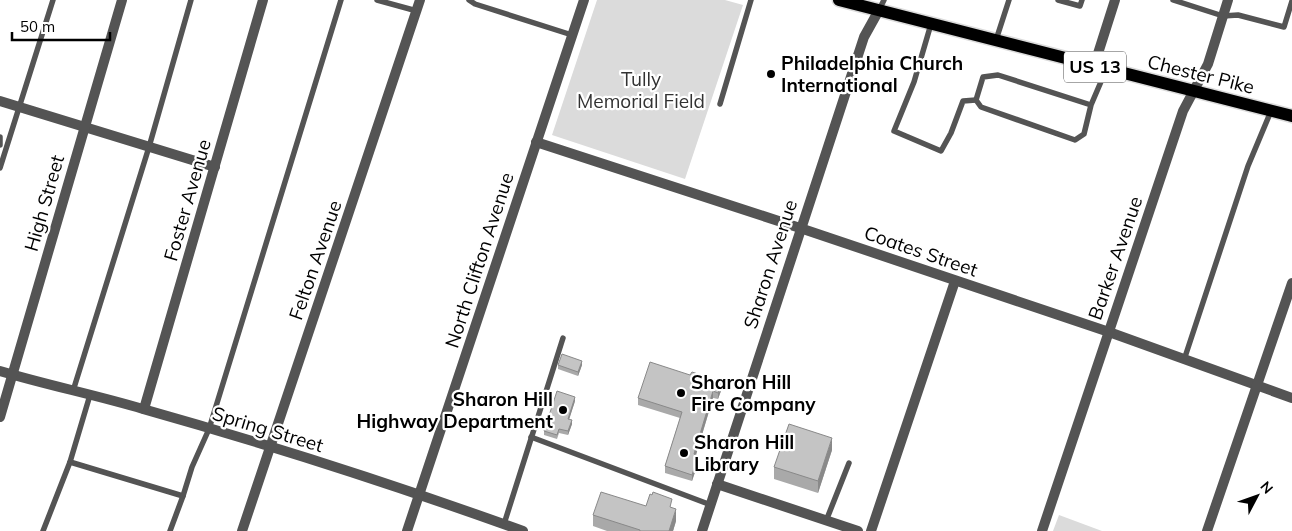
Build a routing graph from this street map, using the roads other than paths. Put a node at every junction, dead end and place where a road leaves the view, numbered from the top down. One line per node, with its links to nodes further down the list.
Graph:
1 (53, 0): 33 (lane)
2 (122, 0): 36 (street, High Street)
3 (192, 0): 40 (lane)
4 (263, 0): 41 (street, Foster Avenue)
5 (341, 0): 57 (lane)
6 (377, 0): 20 (lane)
7 (420, 0): 20 (street, Felton Avenue)
8 (469, 0): 25 (lane)
9 (584, 0): 25 (street, North Clifton Avenue)
10 (751, 0): 31 (lane)
11 (839, 0): 19 (main road, Chester Pike / US 13)
12 (1009, 0): 26 (lane)
13 (1058, 0): 14 (lane)
14 (1082, 0)
15 (1115, 0): 27 (street)
16 (1174, 0): 21 (lane)
17 (1228, 0): 21 (street, Barker Avenue)
18 (1292, 1): 23 (lane)
19 (882, 5): 22 (main road, Chester Pike / US 13); 43 (street, Sharon Avenue)
20 (417, 11): 59 (street, Felton Avenue)
21 (1223, 16): 23 (lane); 28 (street, Barker Avenue)
22 (932, 23): 26 (main road, Chester Pike / US 13); 29 (lane)
23 (1284, 27): 24 (lane)
24 (1292, 29)
25 (572, 35): 38 (street, North Clifton Avenue)
26 (996, 40): 27 (main road, Chester Pike / US 13)
27 (1100, 68): 28 (main road, Chester Pike / US 13); 32 (lane)
28 (1193, 92): 34 (main road, Chester Pike / US 13); 46 (street, Barker Avenue)
29 (976, 100): 32 (lane); 32 (lane)
30 (0, 101): 33 (street)
31 (720, 104)
32 (1091, 105)
33 (20, 107): 36 (street); 42 (lane)
34 (1271, 111): 35 (main road, Chester Pike / US 13); 48 (lane)
35 (1292, 116)
36 (85, 127): 40 (street); 50 (street, High Street)
37 (0, 137): 39 (lane)
38 (536, 142): 43 (street, Coates Street); 63 (street, North Clifton Avenue)
39 (0, 145)
40 (149, 147): 41 (street); 52 (lane)
41 (215, 167): 55 (street, Foster Avenue)
42 (0, 168)
43 (800, 228): 44 (street, Coates Street); 62 (street, Sharon Avenue)
44 (955, 281): 46 (street, Coates Street); 75 (street)
45 (1292, 283): 51 (street)
46 (1109, 332): 48 (street, Coates Street); 76 (street, Barker Avenue)
47 (563, 338): 58 (lane)
48 (1184, 360): 51 (street, Coates Street)
49 (0, 372): 50 (street, Spring Street)
50 (12, 375): 52 (street, Spring Street); 56 (street, High Street)
51 (1256, 387): 54 (street, Coates Street); 77 (street)
52 (73, 391): 53 (street, Spring Street)
53 (90, 395): 55 (street, Spring Street); 60 (lane)
54 (1292, 398)
55 (144, 409): 57 (street, Spring Street)
56 (0, 416)
57 (209, 429): 59 (street, Spring Street); 64 (lane)
58 (531, 438): 65 (lane); 67 (lane)
59 (271, 447): 63 (street, Spring Street); 70 (street, Felton Avenue)
60 (70, 462): 64 (lane); 68 (lane)
61 (849, 463): 66 (lane)
62 (717, 484): 65 (street, Sharon Avenue); 66 (street)
63 (420, 494): 67 (street, Spring Street); 71 (street, North Clifton Avenue)
64 (183, 496): 69 (lane)
65 (711, 504): 73 (street, Sharon Avenue)
66 (826, 521): 74 (street)
67 (504, 524): 72 (street, Spring Street)
68 (43, 531)
69 (170, 531)
70 (242, 531)
71 (407, 531)
72 (523, 531)
73 (702, 531)
74 (858, 531)
75 (871, 531)
76 (1042, 531)
77 (1207, 531)

